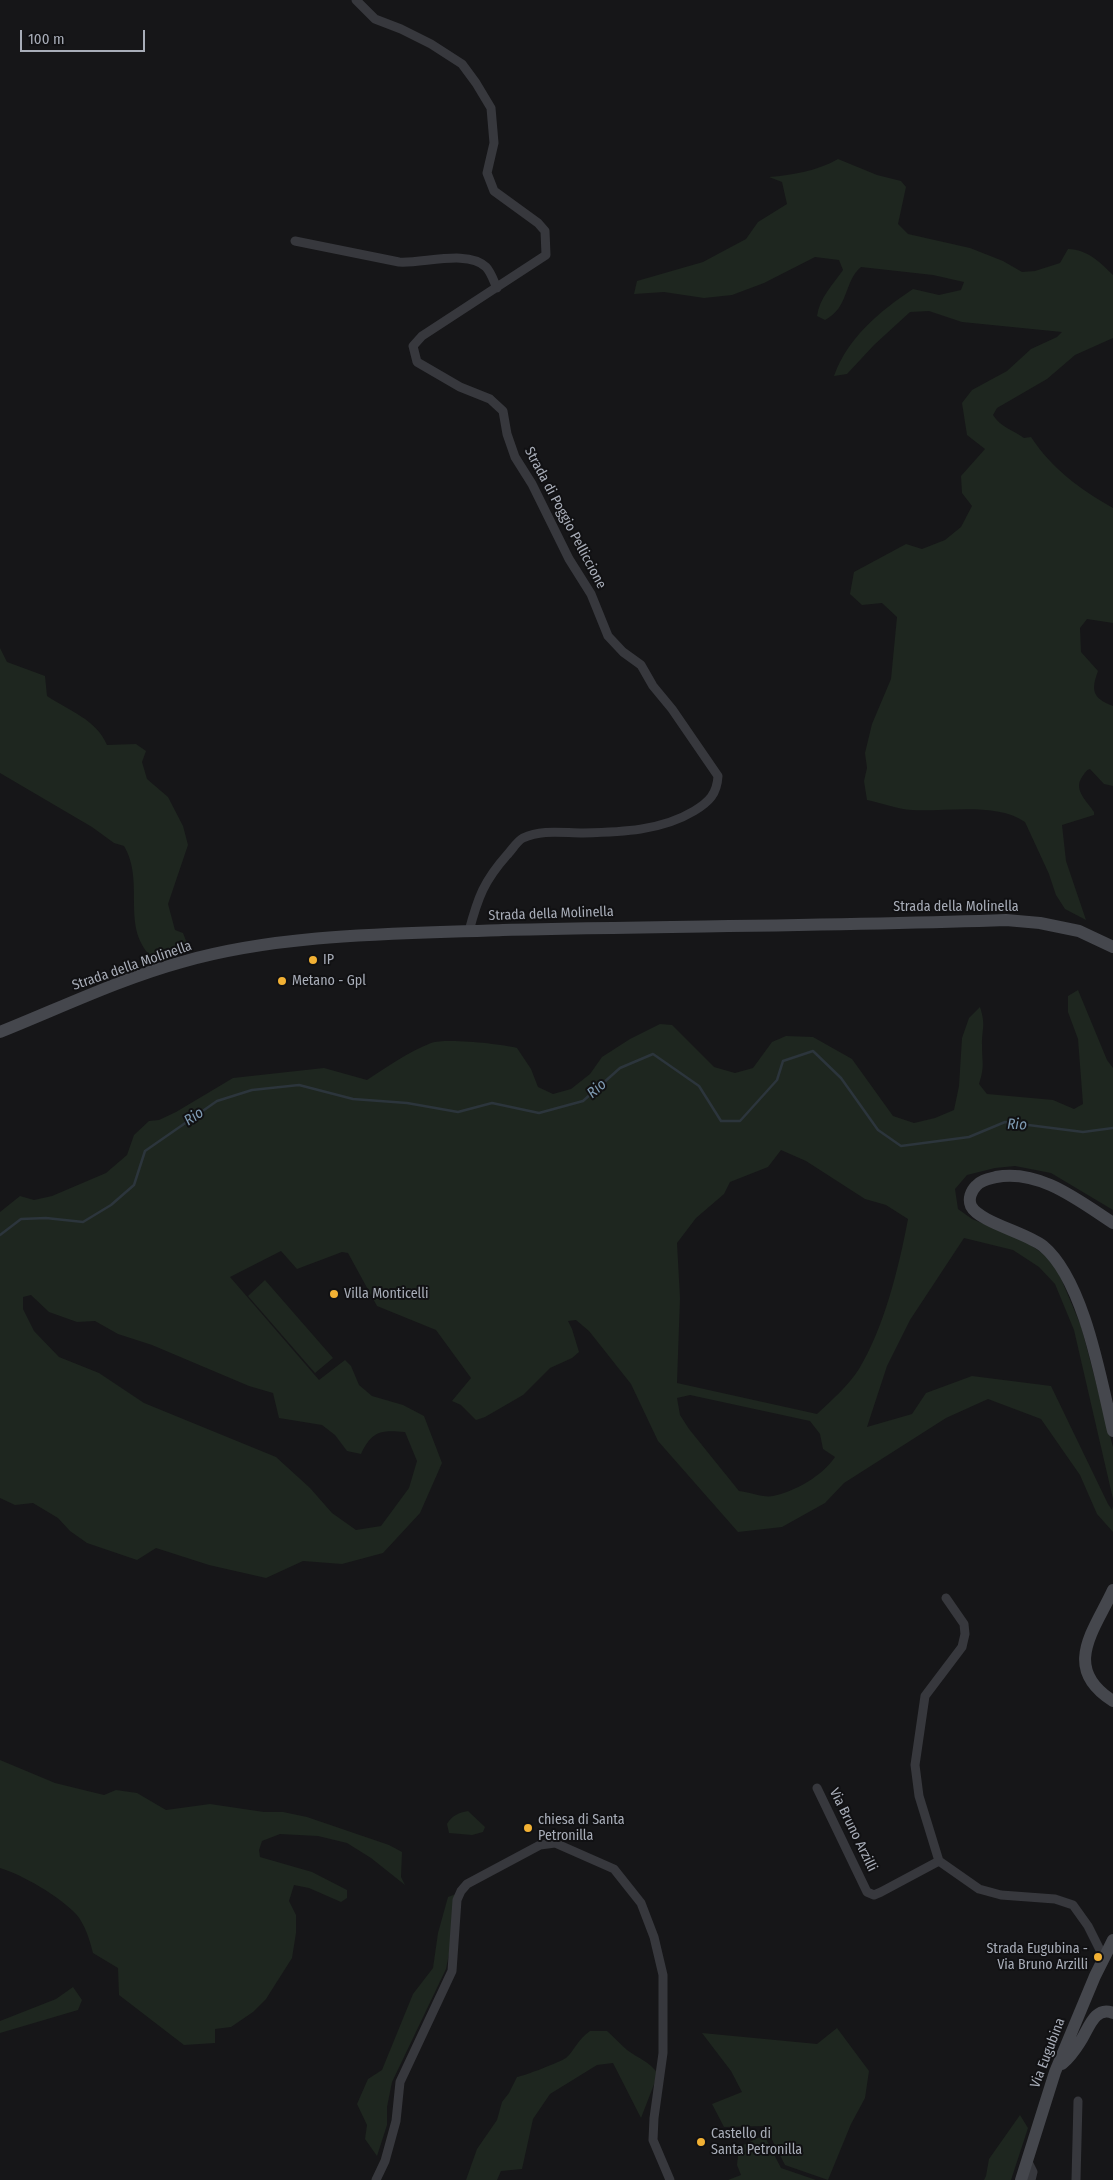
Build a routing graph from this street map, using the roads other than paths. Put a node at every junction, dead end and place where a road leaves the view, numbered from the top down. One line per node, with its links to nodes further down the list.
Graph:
1 (356, 0): 3 (street, Strada di Poggio Pelliccione)
2 (296, 241): 3 (street)
3 (497, 288): 4 (street, Strada di Poggio Pelliccione)
4 (468, 932): 5 (main road, Strada della Molinella); 6 (main road, Strada della Molinella)
5 (1113, 947)
6 (0, 1032)
7 (1113, 1223): 8 (main road)
8 (1113, 1431)
9 (1113, 1590): 11 (main road)
10 (946, 1598): 13 (street)
11 (1113, 1701)
12 (817, 1788): 13 (street, Via Bruno Arzilli)
13 (939, 1861): 15 (street)
14 (1113, 1940): 15 (main road, Via Eugubina)
15 (1104, 1958): 17 (main road, Via Eugubina)
16 (1113, 2013): 17 (main road)
17 (1055, 2072): 19 (main road, Via Eugubina)
18 (1078, 2101): 24 (street)
19 (1027, 2160): 22 (main road, Via Eugubina); 23 (street)
20 (376, 2180): 21 (street)
21 (670, 2180)
22 (1021, 2180)
23 (1032, 2180)
24 (1076, 2180)

